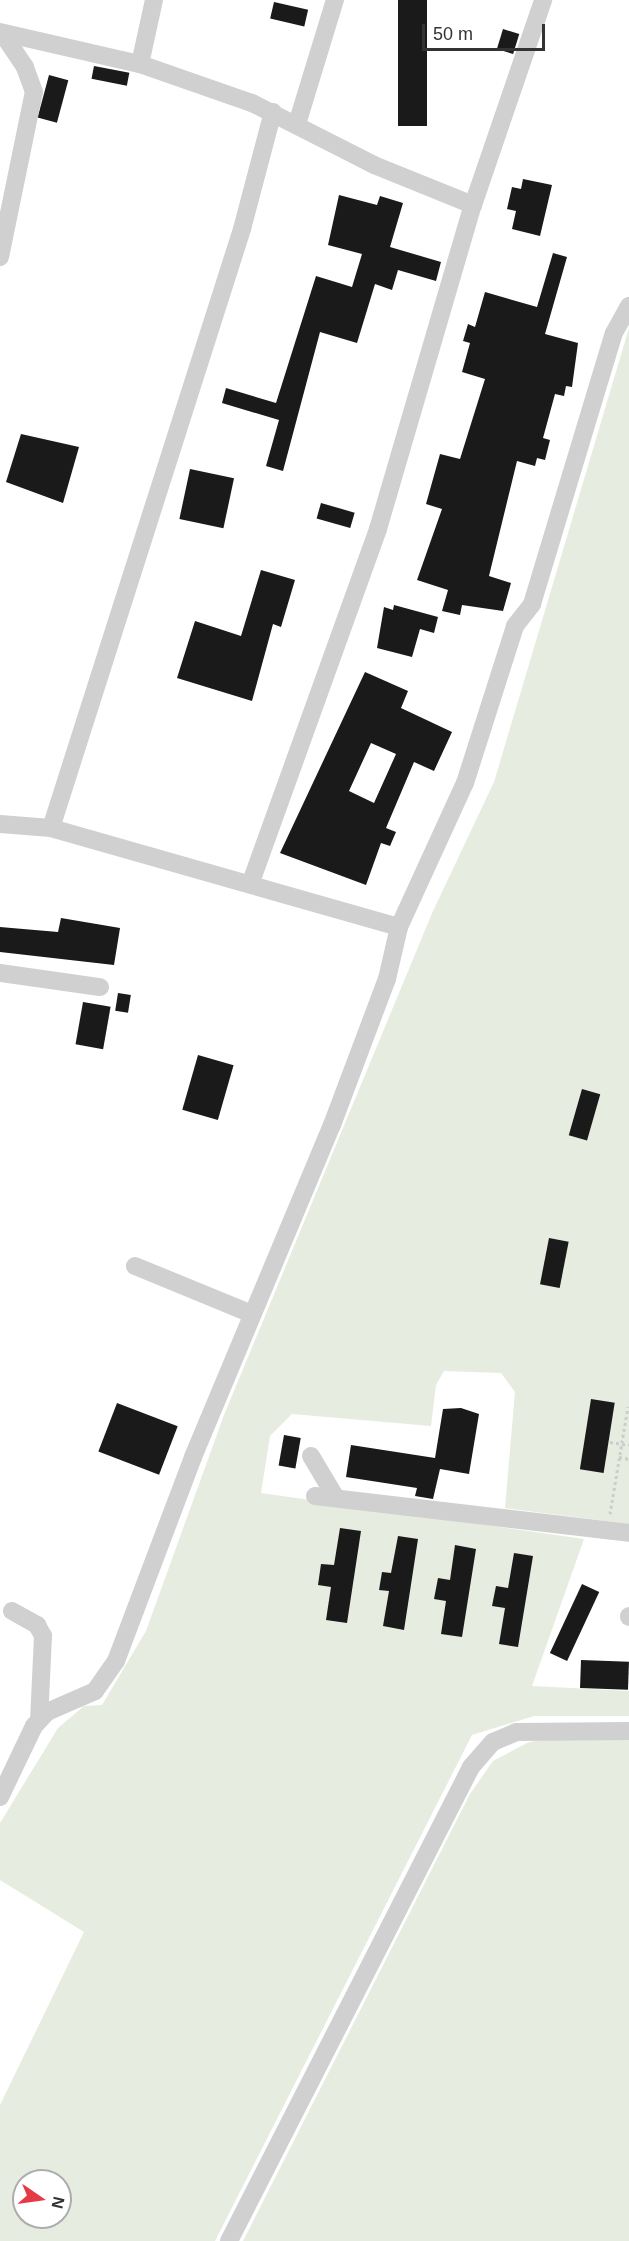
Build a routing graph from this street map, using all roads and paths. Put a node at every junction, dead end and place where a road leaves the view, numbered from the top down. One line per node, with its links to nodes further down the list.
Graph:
1 (154, 0): 5 (street)
2 (335, 0): 7 (street)
3 (543, 0): 8 (street)
4 (2, 33): 5 (street); 9 (street)
5 (140, 64): 6 (street)
6 (273, 112): 7 (street); 12 (street)
7 (297, 124): 8 (street)
8 (473, 205): 13 (street)
9 (0, 256)
10 (629, 306): 14 (street)
11 (0, 824): 12 (street)
12 (51, 828): 13 (street)
13 (251, 882): 14 (street)
14 (399, 927): 18 (street)
15 (0, 973): 16 (street)
16 (100, 987)
17 (135, 1266): 18 (street)
18 (252, 1314): 31 (street)
19 (628, 1407): 21 (path)
20 (610, 1442): 21 (path)
21 (621, 1443): 22 (path); 24 (path)
22 (629, 1445)
23 (311, 1456): 27 (street)
24 (619, 1457): 25 (path); 28 (path)
25 (629, 1459)
26 (315, 1496): 27 (street)
27 (336, 1498): 28 (street)
28 (607, 1530): 29 (street)
29 (629, 1533)
30 (12, 1611): 31 (street)
31 (39, 1720): 33 (street)
32 (629, 1731): 34 (street)
33 (0, 1797)
34 (229, 2241)

